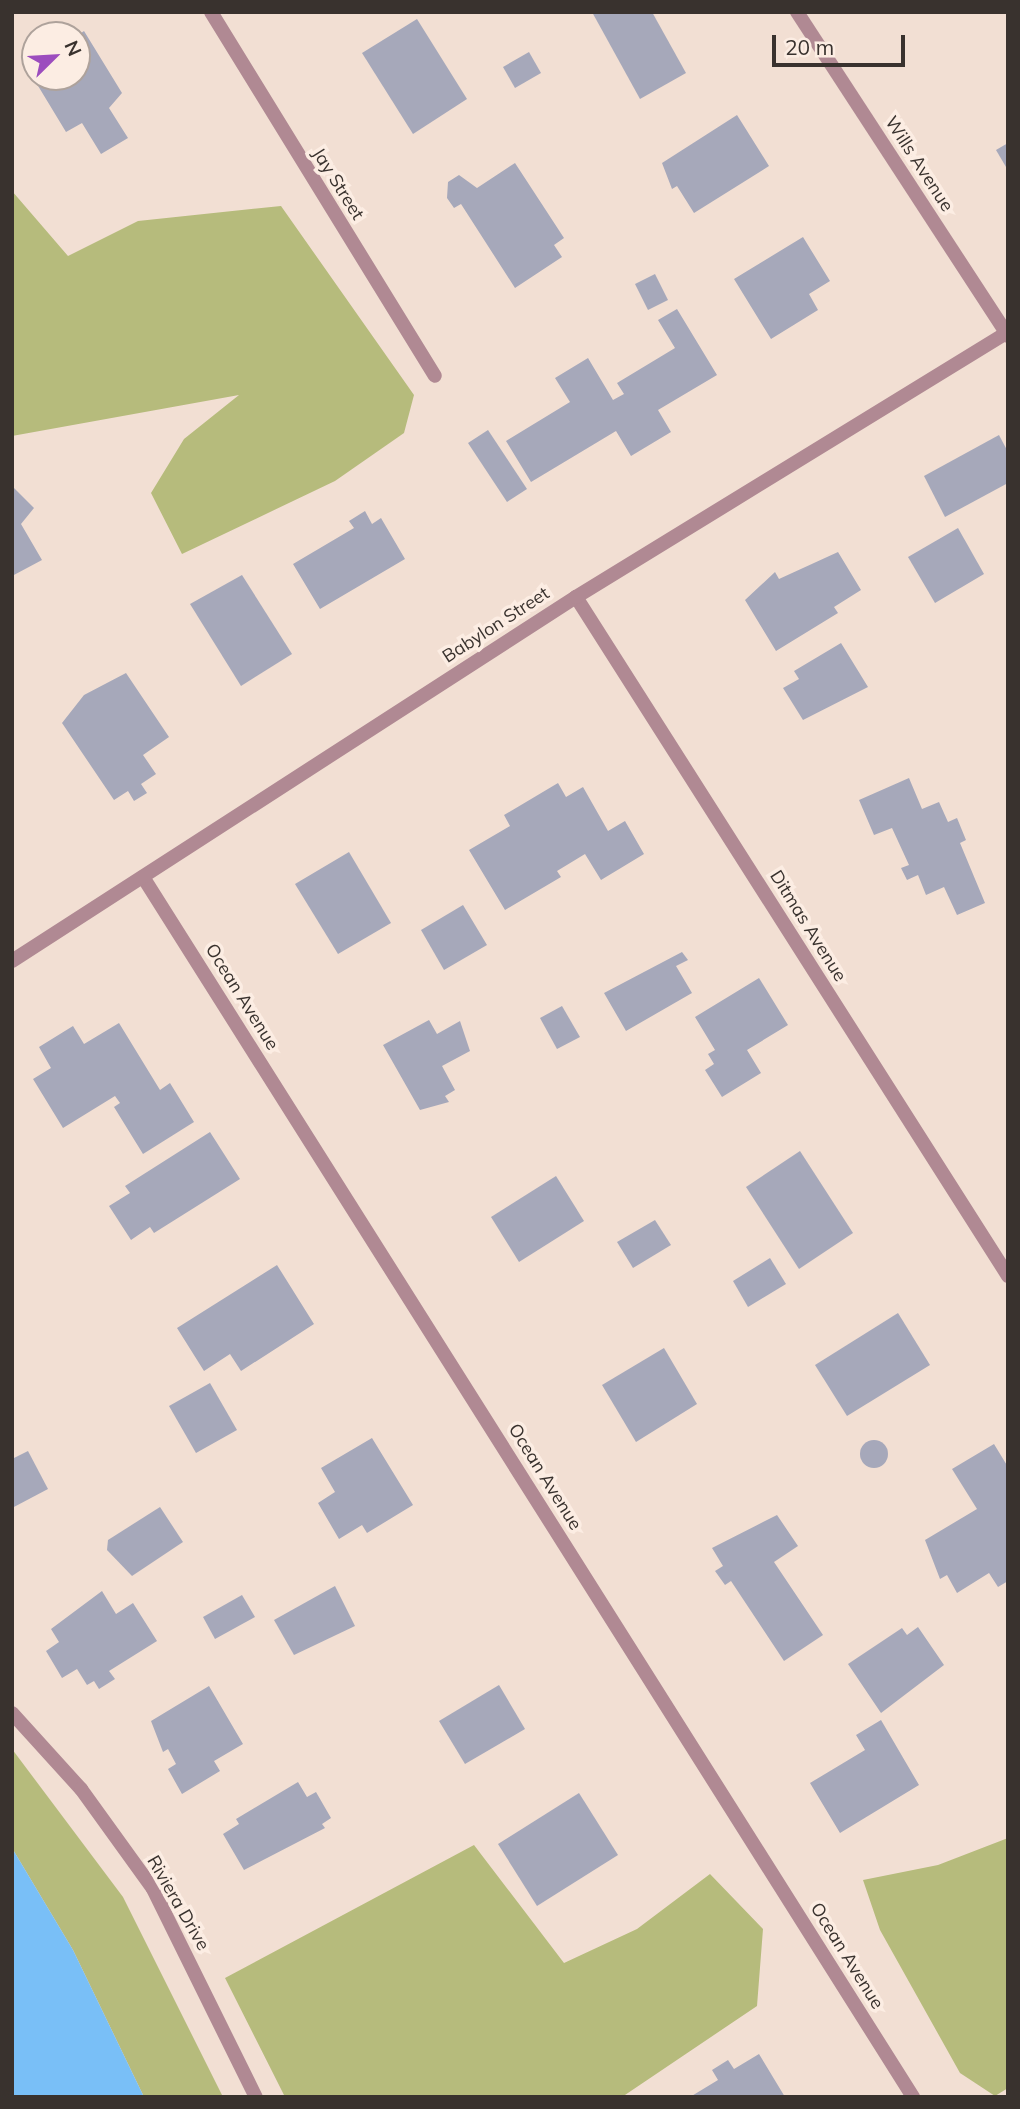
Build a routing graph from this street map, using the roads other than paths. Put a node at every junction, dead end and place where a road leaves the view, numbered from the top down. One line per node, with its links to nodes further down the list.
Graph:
1 (211, 12): 4 (street, Jay Street)
2 (797, 12): 3 (street, Wills Avenue)
3 (1007, 334): 5 (street, Babylon Street)
4 (435, 376)
5 (576, 597): 6 (street, Babylon Street); 8 (street, Ditmas Avenue)
6 (143, 877): 7 (street, Babylon Street); 11 (street, Ocean Avenue)
7 (12, 961)
8 (1008, 1276)
9 (12, 1713): 10 (street, Riviera Drive)
10 (256, 2097)
11 (913, 2097)

